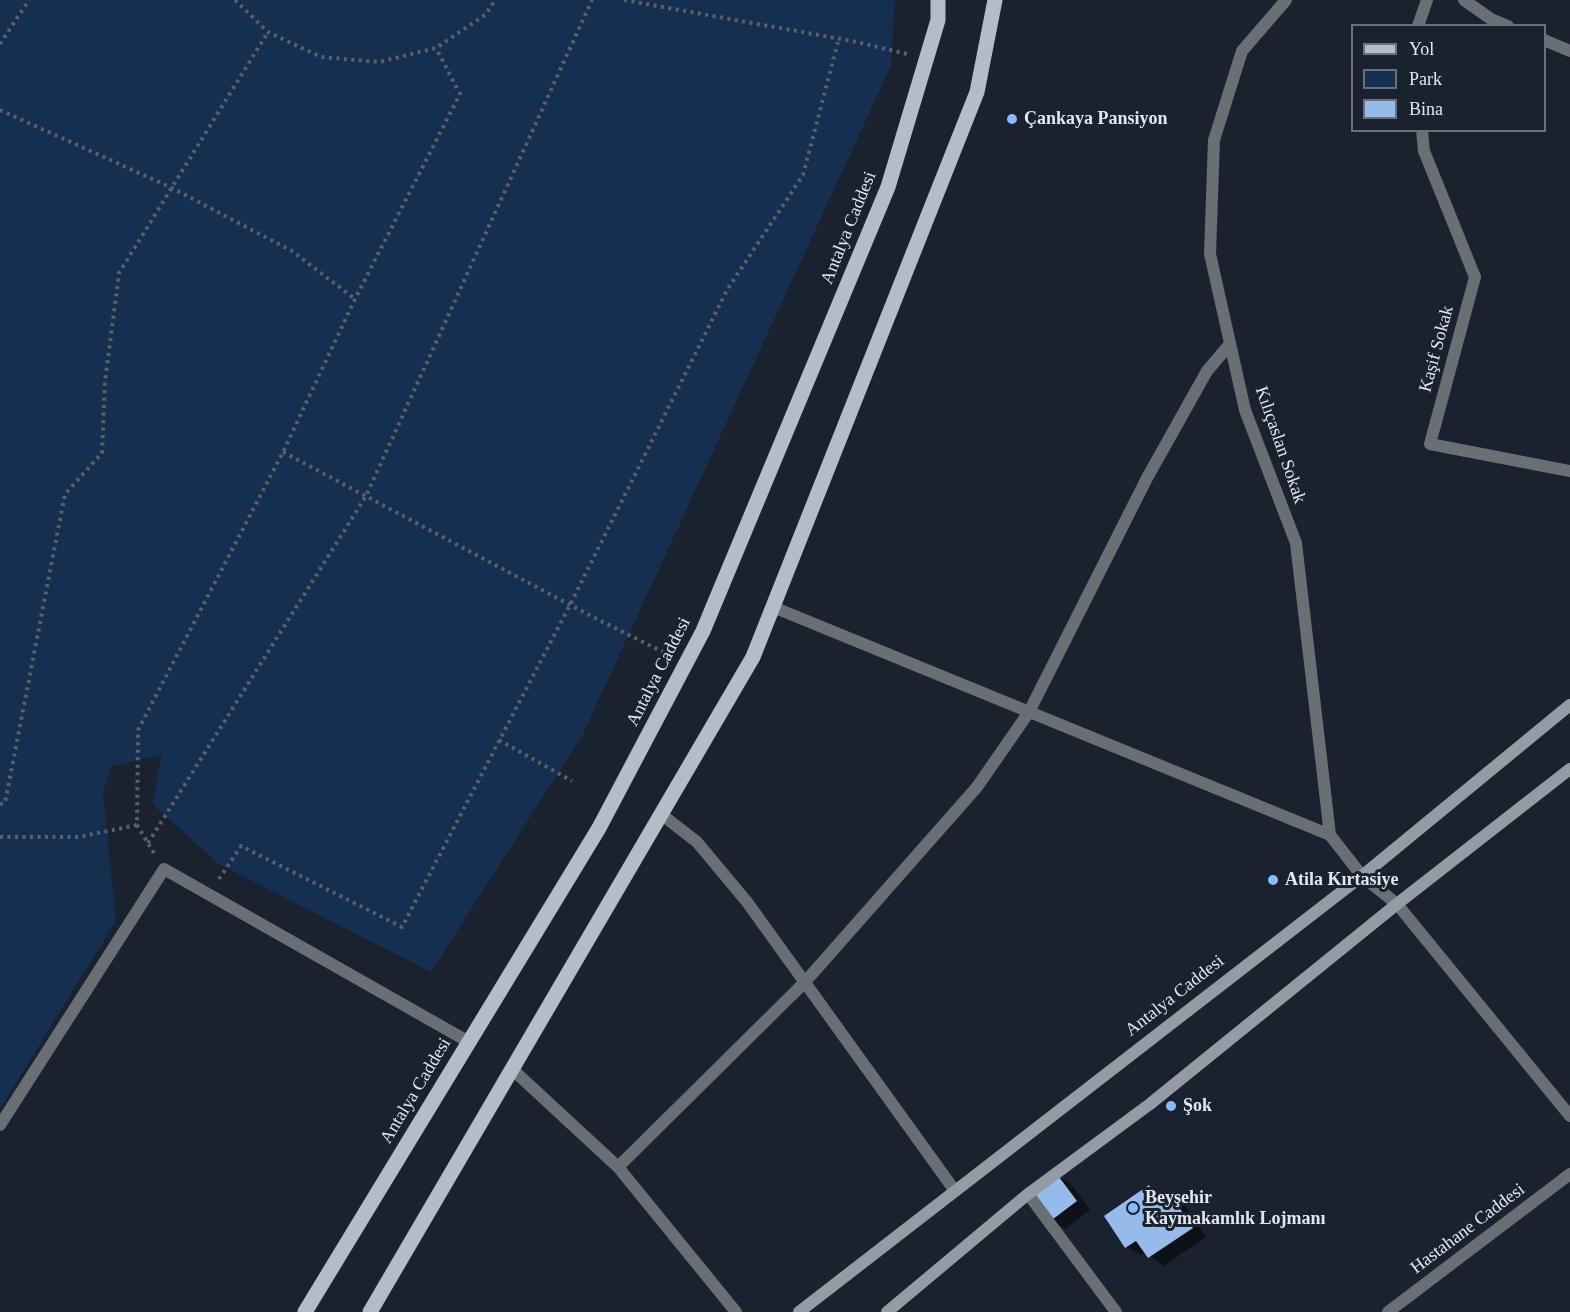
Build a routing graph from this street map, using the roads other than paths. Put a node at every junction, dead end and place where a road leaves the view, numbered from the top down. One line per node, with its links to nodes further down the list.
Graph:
1 (938, 0): 22 (main road, Antalya Caddesi)
2 (995, 0): 13 (main road)
3 (1286, 0): 11 (street, Kılıçaslan Sokak)
4 (1427, 0): 6 (street)
5 (1464, 0): 7 (street)
6 (1419, 24)
7 (1503, 24)
8 (1546, 40): 9 (street)
9 (1570, 51)
10 (1422, 132): 12 (street, Kaşif Sokak)
11 (1230, 344): 15 (street); 18 (street, Kılıçaslan Sokak)
12 (1570, 471)
13 (773, 606): 15 (street); 17 (main road)
14 (1570, 705): 19 (main road, Antalya Caddesi)
15 (1029, 712): 18 (street); 21 (street)
16 (1570, 769): 20 (main road)
17 (661, 814): 21 (street); 23 (main road)
18 (1330, 835): 19 (street)
19 (1362, 876): 20 (street); 28 (main road, Antalya Caddesi)
20 (1397, 903): 24 (street); 29 (main road)
21 (805, 982): 26 (street); 28 (street)
22 (469, 1042): 25 (street); 30 (main road, Antalya Caddesi)
23 (512, 1069): 26 (street); 31 (main road)
24 (1570, 1116)
25 (0, 1125)
26 (618, 1167): 32 (street)
27 (1570, 1174): 36 (street, Hastahane Caddesi)
28 (955, 1191): 33 (main road, Antalya Caddesi)
29 (1029, 1194): 34 (main road); 35 (street)
30 (305, 1312)
31 (370, 1312)
32 (736, 1312)
33 (799, 1312)
34 (887, 1312)
35 (1116, 1312)
36 (1388, 1312)

